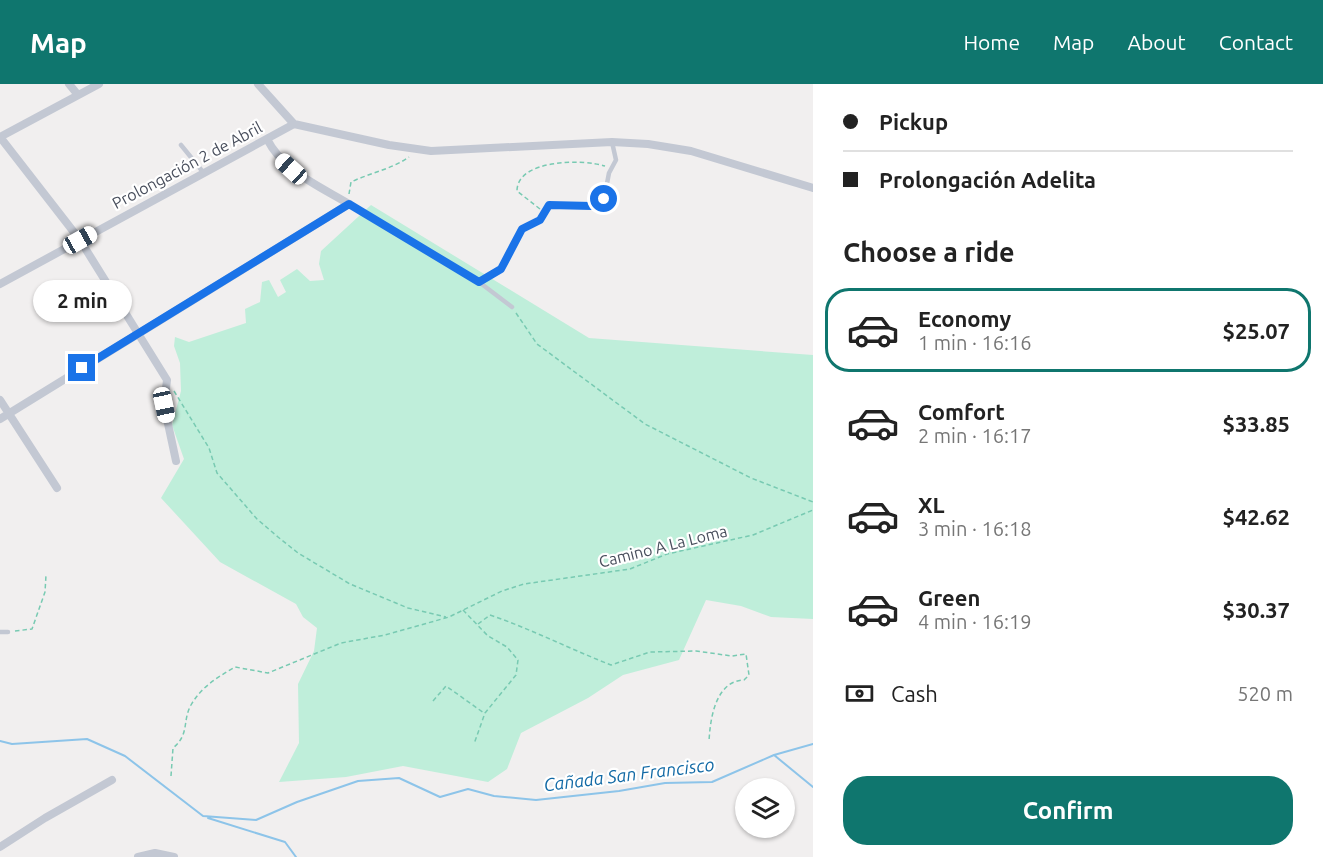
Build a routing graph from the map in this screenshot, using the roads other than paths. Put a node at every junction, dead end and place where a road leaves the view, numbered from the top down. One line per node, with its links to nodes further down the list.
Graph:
1 (69, 84): 4 (street)
2 (99, 84): 4 (street)
3 (258, 84): 5 (street)
4 (78, 95): 6 (street)
5 (294, 124): 7 (street, Prolongación 2 de Abril); 8 (street)
6 (0, 136): 13 (street)
7 (267, 139): 10 (street, Prolongación 2 de Abril); 12 (street)
8 (612, 142): 11 (street); 14 (lane)
9 (181, 145): 10 (lane)
10 (203, 172): 13 (street, Prolongación 2 de Abril)
11 (813, 188)
12 (349, 204): 14 (lane); 17 (street)
13 (80, 240): 15 (street, Prolongación 2 de Abril); 17 (street)
14 (479, 282): 16 (lane)
15 (0, 284)
16 (512, 307)
17 (136, 333): 19 (street); 21 (street)
18 (0, 400): 19 (street)
19 (9, 414): 20 (street); 22 (street)
20 (0, 419)
21 (176, 461)
22 (57, 488)
23 (0, 632): 24 (lane)
24 (8, 632)
25 (112, 780): 26 (street)
26 (0, 847)
27 (138, 857): 28 (street)
28 (174, 857)

